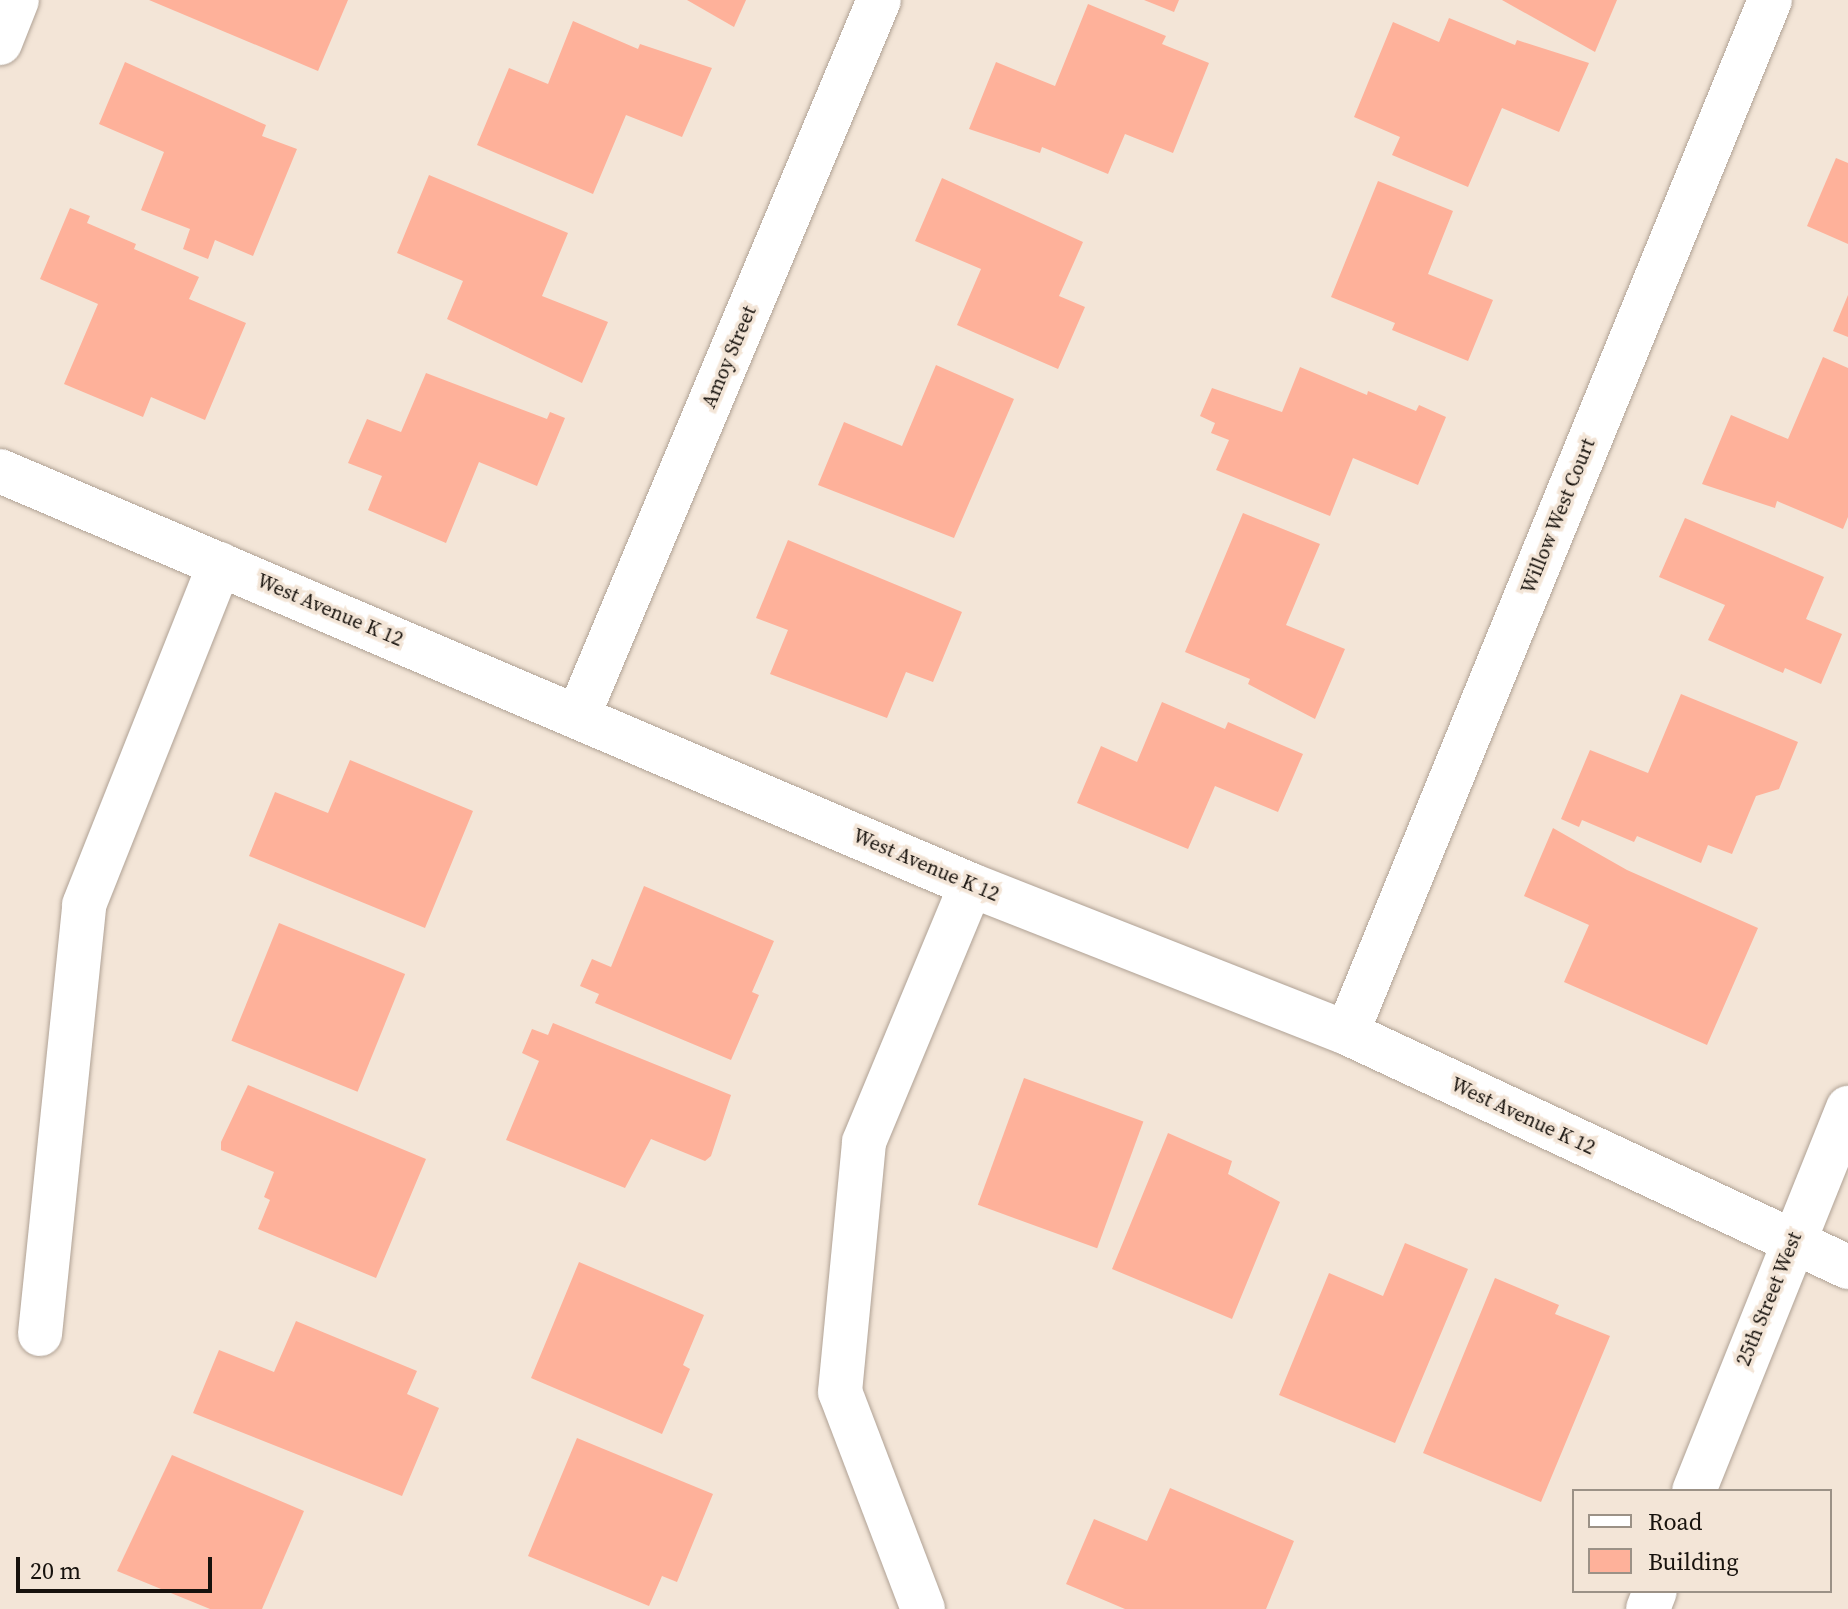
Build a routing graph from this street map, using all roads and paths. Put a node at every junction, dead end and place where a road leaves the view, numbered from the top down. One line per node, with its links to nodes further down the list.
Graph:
1 (17, 0): 4 (street)
2 (879, 0): 7 (street, Amoy Street)
3 (1770, 0): 9 (street, Willow West Court)
4 (0, 43)
5 (0, 471): 6 (street, West Avenue K 12)
6 (220, 564): 7 (street, West Avenue K 12); 13 (street)
7 (579, 714): 8 (street, West Avenue K 12)
8 (971, 885): 9 (street, West Avenue K 12); 15 (street)
9 (1347, 1033): 11 (street, West Avenue K 12)
10 (1848, 1108): 11 (street, 25th Street West)
11 (1790, 1242): 12 (street, West Avenue K 12); 14 (street, 25th Street West)
12 (1848, 1267)
13 (40, 1334)
14 (1695, 1489)
15 (923, 1609)

